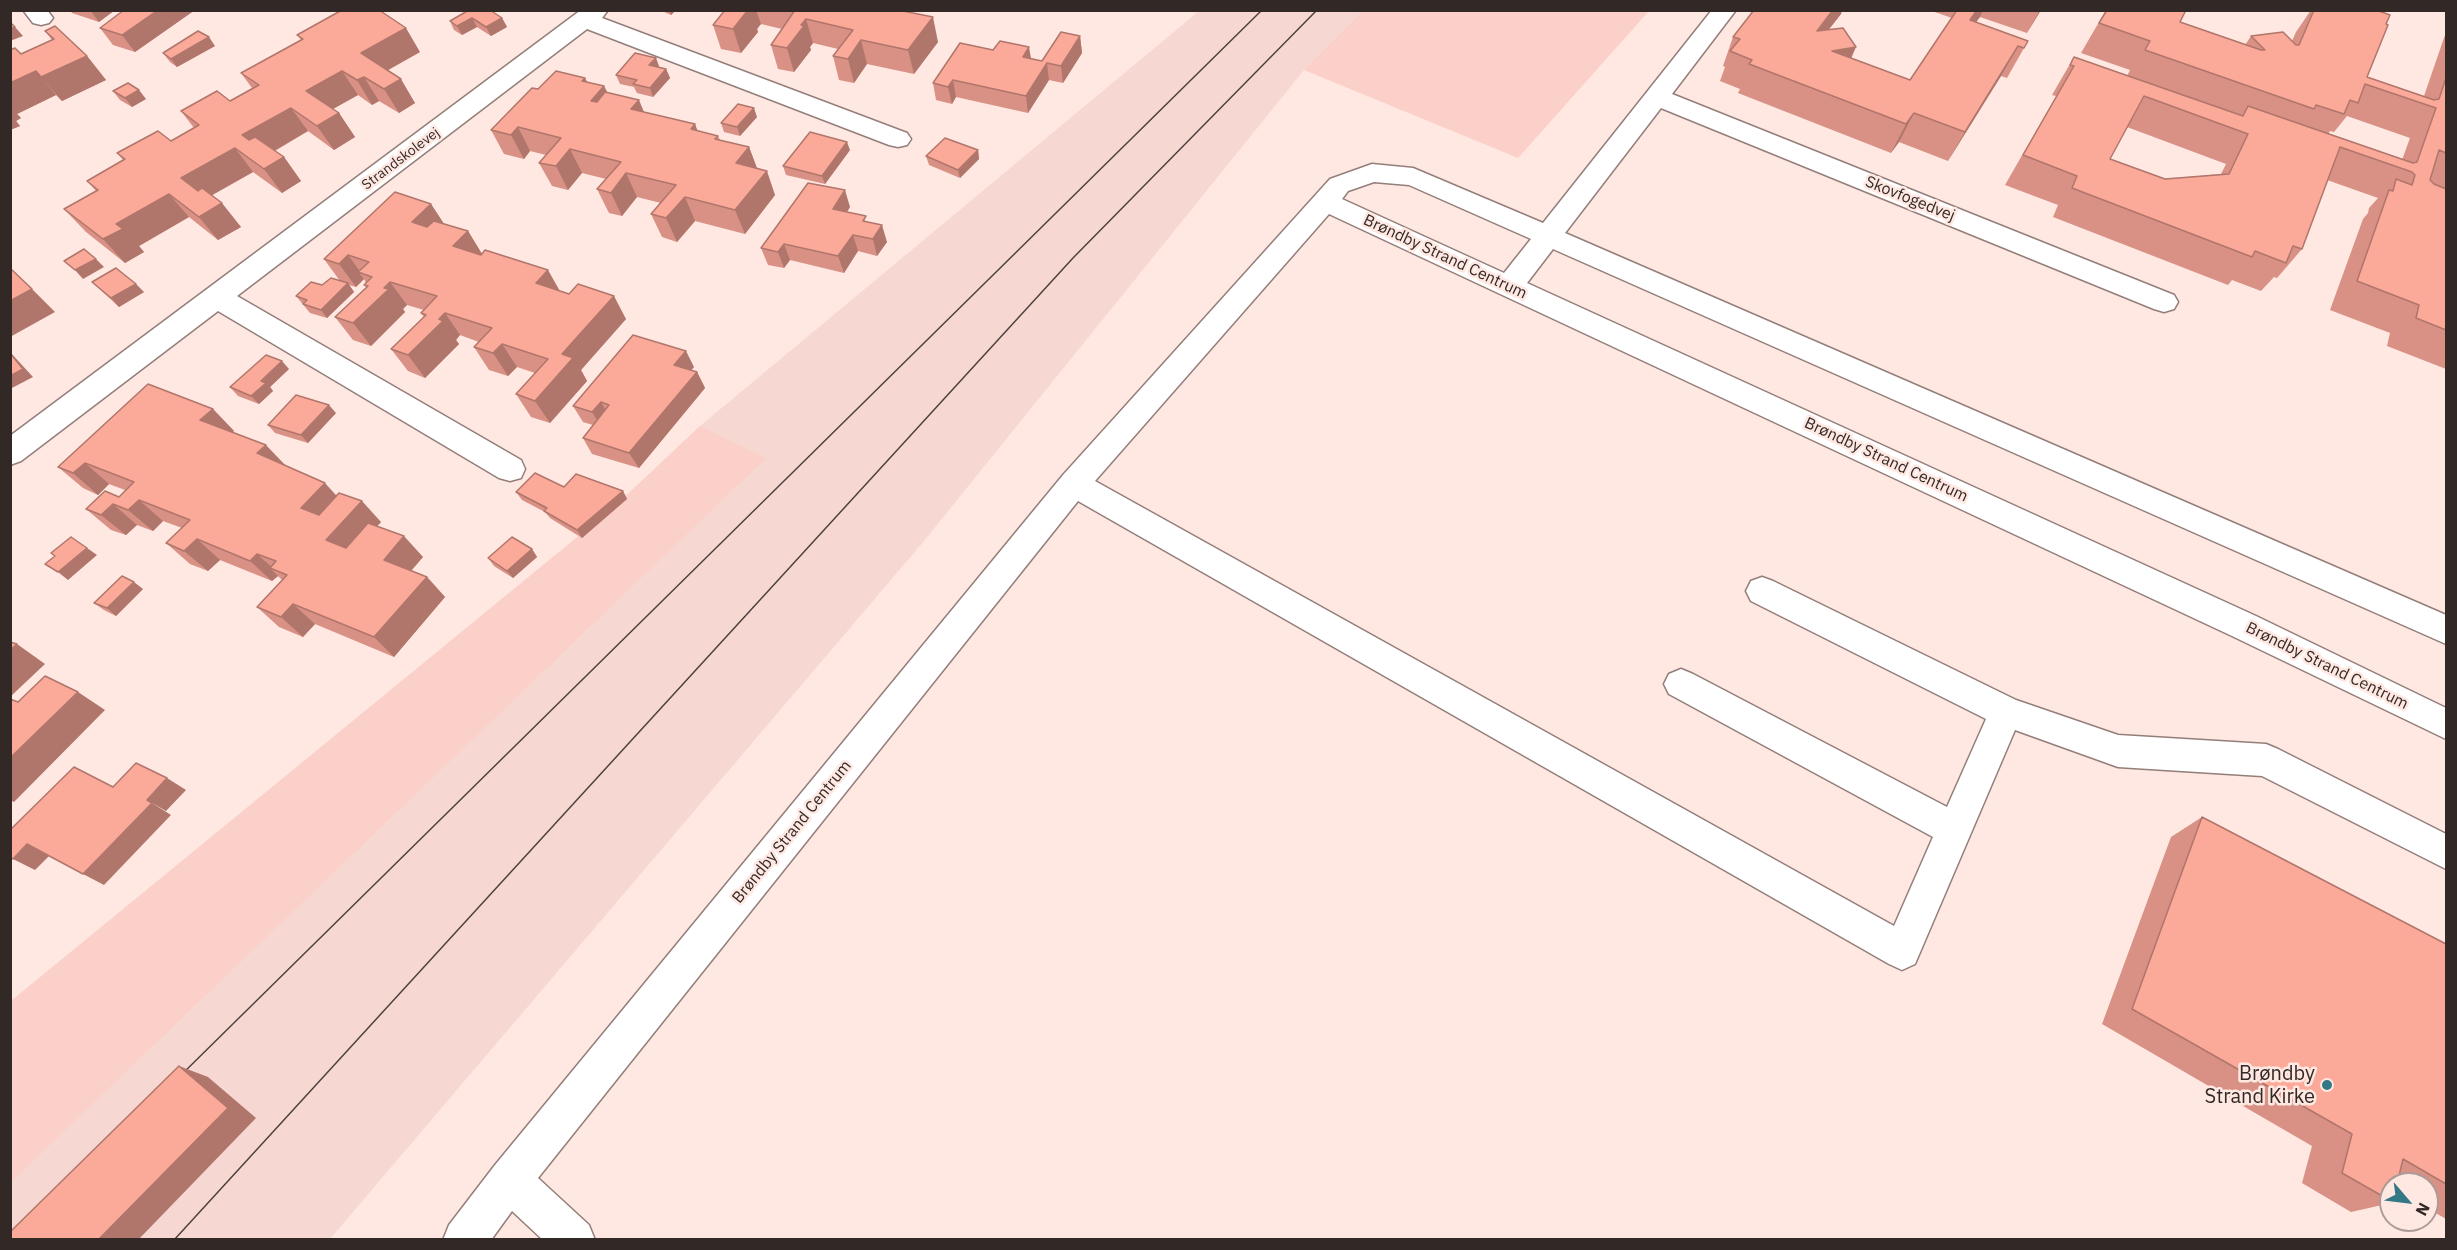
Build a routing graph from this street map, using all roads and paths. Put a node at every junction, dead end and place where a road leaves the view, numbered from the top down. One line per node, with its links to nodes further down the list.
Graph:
1 (1725, 10): 3 (street)
2 (591, 15): 4 (street, Strandskolevej); 8 (street, Strandskolevej)
3 (1656, 97): 6 (street); 9 (street, Skovfogedvej)
4 (898, 139)
5 (1324, 201): 6 (street, Brøndby Strand Centrum); 7 (street, Brøndby Strand Centrum); 12 (street, Brøndby Strand Centrum)
6 (1548, 235): 7 (street); 14 (street, Brøndby Strand Centrum)
7 (1509, 286): 17 (street, Brøndby Strand Centrum)
8 (218, 298): 10 (street, Strandskolevej); 11 (street)
9 (2164, 302)
10 (10, 453)
11 (510, 469)
12 (1074, 484): 18 (street); 20 (street, Brøndby Strand Centrum)
13 (1762, 591): 16 (street)
14 (2446, 630)
15 (1681, 684): 18 (street)
16 (2006, 712): 18 (street); 19 (street)
17 (2446, 724)
18 (1956, 831)
19 (2446, 852)
20 (510, 1180): 21 (street, Brøndby Strand Centrum); 22 (street)
21 (464, 1239)
22 (574, 1239)

